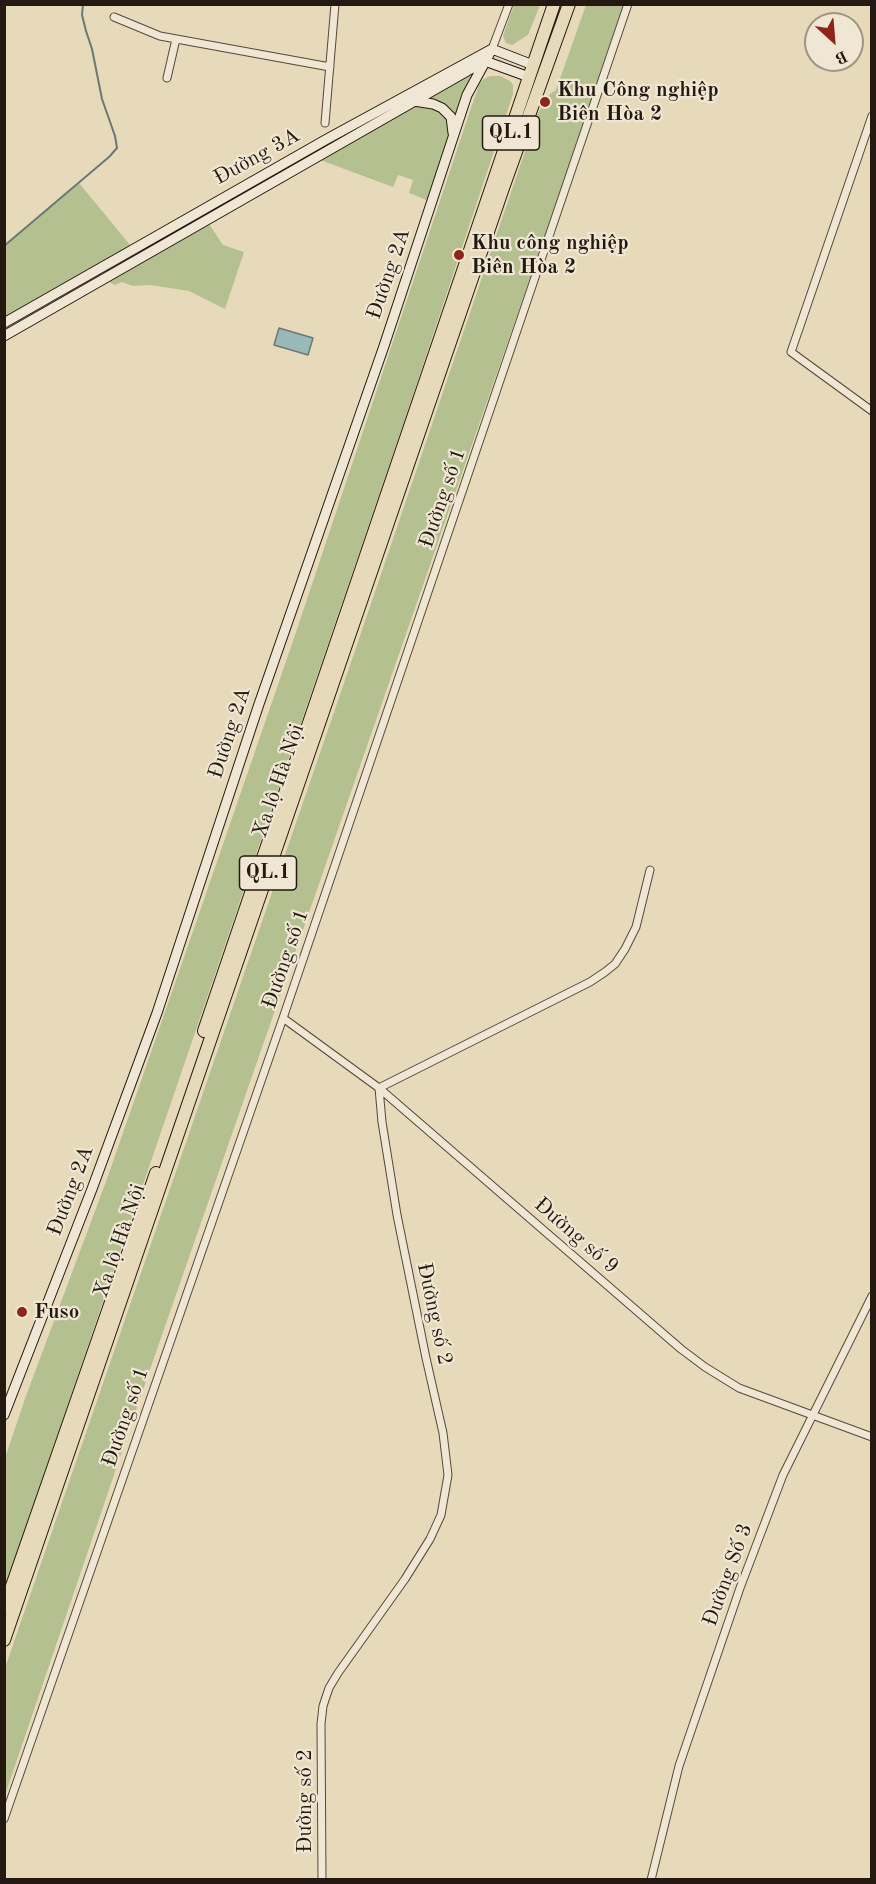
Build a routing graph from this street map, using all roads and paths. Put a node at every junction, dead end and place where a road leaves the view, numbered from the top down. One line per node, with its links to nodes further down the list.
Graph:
1 (335, 4): 10 (street)
2 (509, 4): 8 (street)
3 (554, 4): 11 (highway, Xa lộ Hà Nội / QL.1)
4 (568, 4): 30 (highway, Xa lộ Hà Nội / QL.1)
5 (628, 4): 23 (street, Đường số 1)
6 (114, 17): 7 (street)
7 (176, 39): 10 (street); 12 (street)
8 (492, 49): 9 (street, Đường 2A); 11 (street); 17 (street, Đường 3A)
9 (485, 61): 11 (street); 13 (street, Đường 3A); 16 (street, Đường 2A)
10 (330, 67): 15 (street)
11 (531, 71): 29 (highway, Xa lộ Hà Nội / QL.1)
12 (167, 78)
13 (414, 101): 16 (street); 18 (street, Đường 3A)
14 (872, 116): 21 (street)
15 (325, 123)
16 (453, 141): 26 (street, Đường 2A)
17 (120, 256): 18 (street); 19 (street, Đường 3A)
18 (127, 267): 20 (street, Đường 3A)
19 (4, 323)
20 (4, 336)
21 (872, 411)
22 (650, 870): 24 (street)
23 (283, 1018): 24 (street, Đường số 9); 31 (street, Đường số 1)
24 (379, 1088): 27 (street, Đường số 9); 32 (street, Đường số 2)
25 (872, 1296): 27 (street, Đường Số 3)
26 (4, 1415)
27 (811, 1415): 28 (street, Đường số 9); 33 (street, Đường Số 3)
28 (872, 1437)
29 (4, 1609)
30 (4, 1640)
31 (4, 1819)
32 (322, 1880)
33 (651, 1880)

